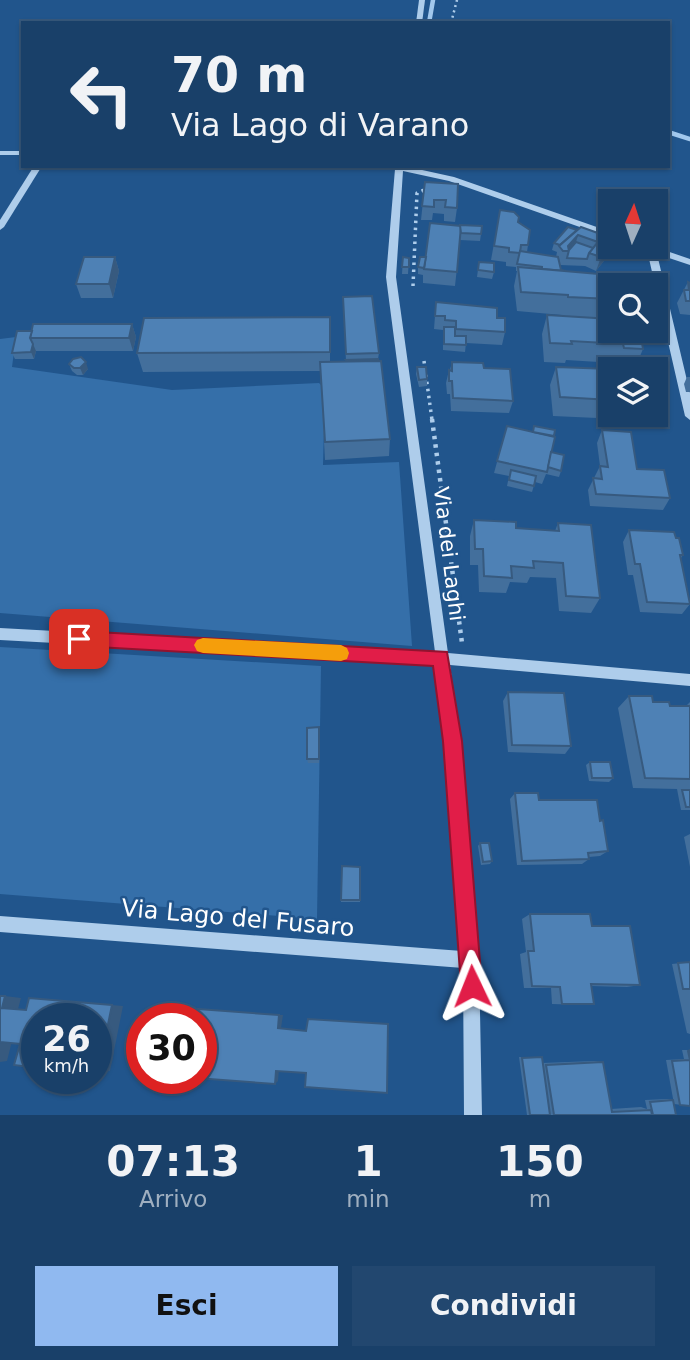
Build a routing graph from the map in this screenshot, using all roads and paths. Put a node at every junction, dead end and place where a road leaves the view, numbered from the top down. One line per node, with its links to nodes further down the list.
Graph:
1 (422, 0): 3 (street)
2 (457, 0): 4 (path)
3 (419, 21)
4 (452, 21)
5 (0, 153): 6 (street)
6 (21, 153)
7 (37, 168): 11 (street)
8 (396, 168): 21 (street, Via dei Laghi)
9 (401, 168): 10 (street)
10 (451, 179): 12 (street); 16 (path)
11 (0, 227)
12 (598, 230)
13 (668, 255): 15 (street)
14 (651, 259): 18 (street)
15 (690, 262)
16 (415, 297)
17 (422, 351): 20 (path)
18 (690, 416)
19 (0, 634): 21 (street)
20 (463, 642)
21 (440, 658): 22 (street); 24 (street, Via dei Laghi)
22 (690, 680)
23 (0, 924): 24 (street, Via Lago del Fusaro)
24 (471, 960): 25 (street, Via dei Laghi)
25 (473, 1115)

